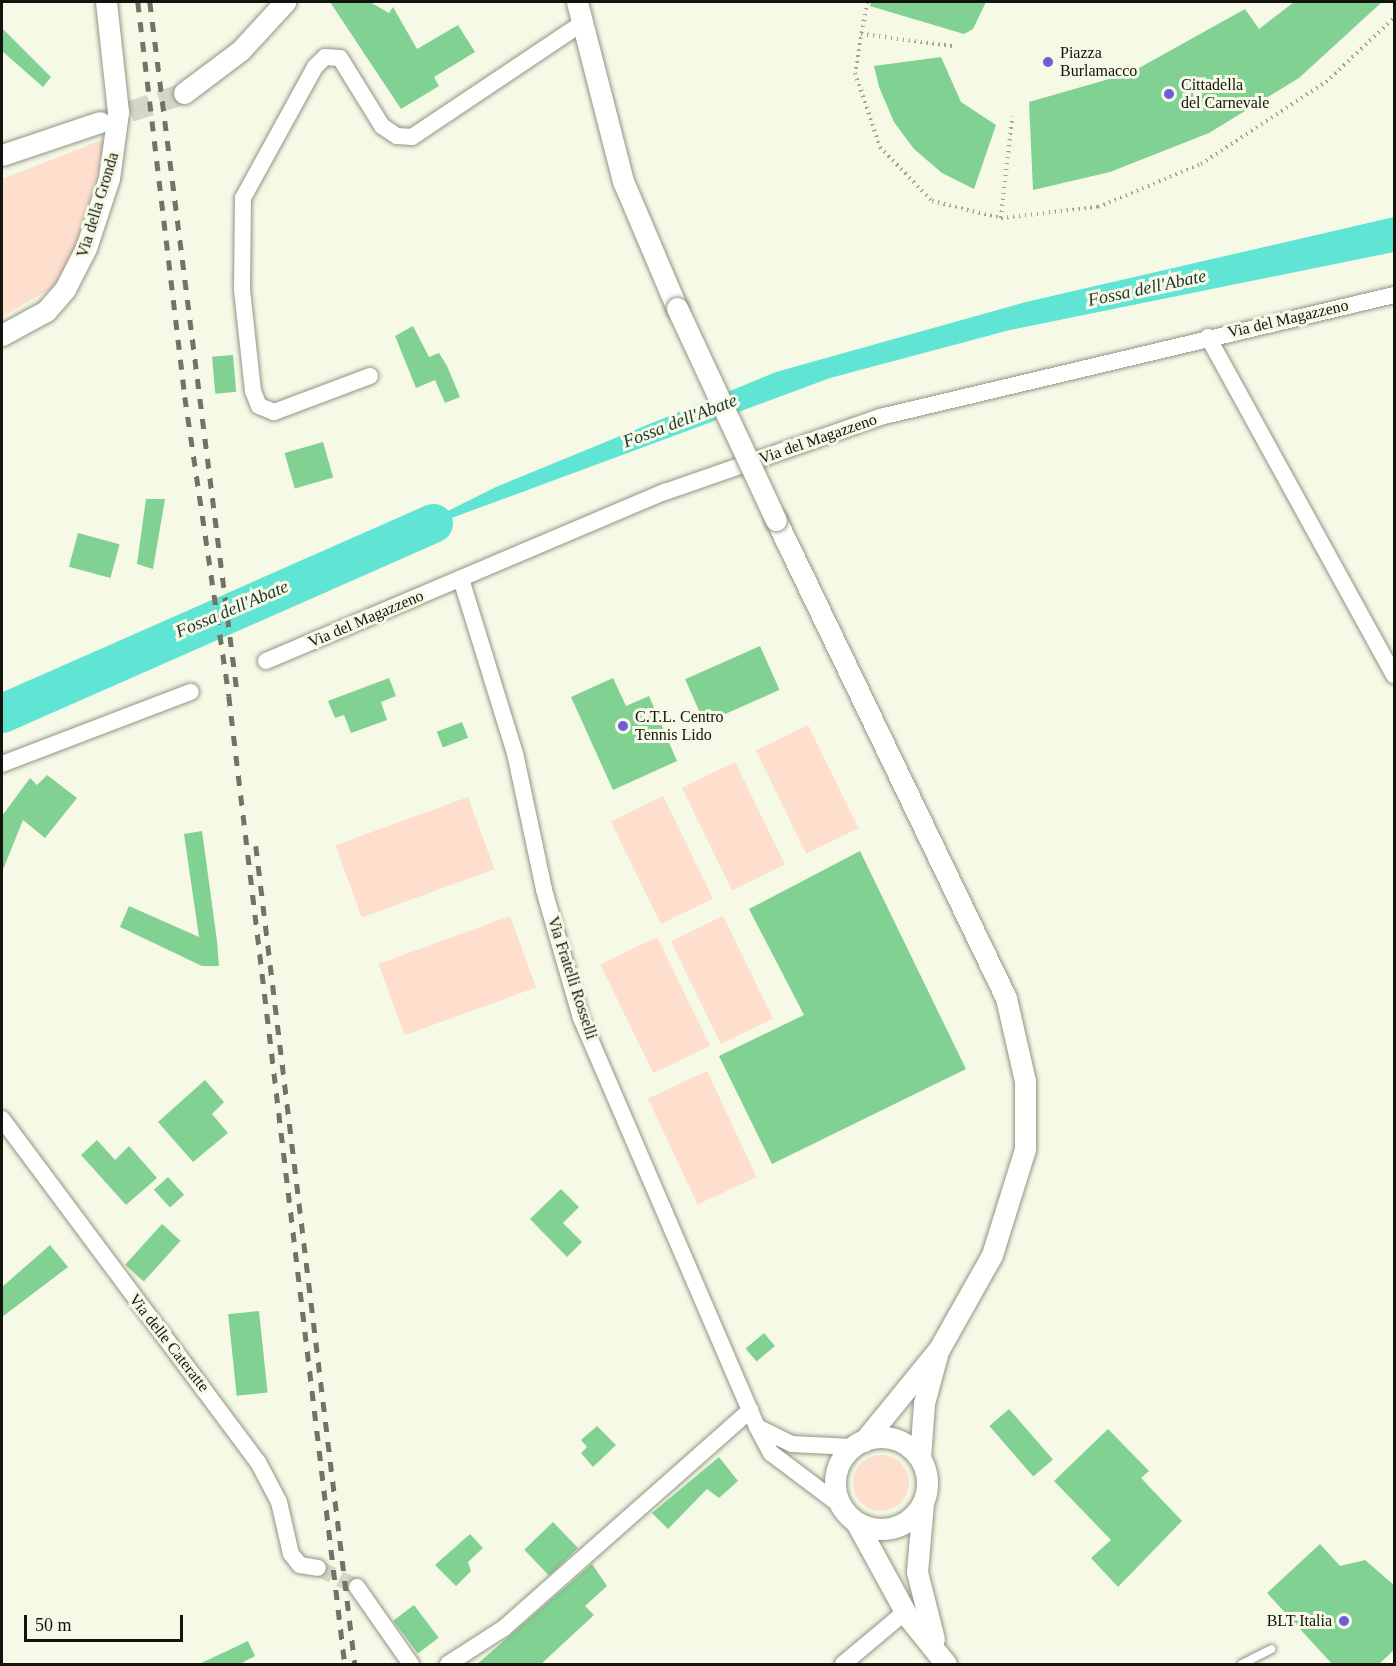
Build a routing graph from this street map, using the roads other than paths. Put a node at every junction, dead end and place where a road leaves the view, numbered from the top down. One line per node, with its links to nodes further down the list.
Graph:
1 (106, 2): 9 (street, Via della Gronda)
2 (285, 2): 5 (street)
3 (577, 2): 4 (street)
4 (581, 24): 11 (street); 18 (street, bridge)
5 (184, 93)
6 (100, 122): 7 (street)
7 (2, 155)
8 (1395, 295): 10 (street, Via del Magazzeno)
9 (2, 334)
10 (1208, 337): 12 (street, Via del Magazzeno); 14 (street)
11 (370, 376)
12 (461, 579): 13 (street, Via del Magazzeno); 19 (street, Via Fratelli Rosselli)
13 (266, 661)
14 (1395, 675)
15 (191, 692): 16 (street)
16 (2, 764)
17 (2, 1119): 26 (street, Via delle Cateratte)
18 (939, 1349): 21 (street); 22 (street)
19 (750, 1410): 20 (street, Via Fratelli Rosselli); 32 (street)
20 (757, 1427): 21 (street); 24 (street, Via Fratelli Rosselli)
21 (858, 1444): 22 (street); 24 (street)
22 (920, 1458): 23 (street)
23 (922, 1503): 25 (street); 30 (street)
24 (840, 1505): 25 (street)
25 (856, 1522): 28 (street)
26 (318, 1568)
27 (357, 1587): 31 (street)
28 (908, 1617): 30 (street); 33 (street)
29 (1271, 1648): 34 (lane)
30 (943, 1661)
31 (411, 1665)
32 (448, 1665)
33 (843, 1665)
34 (1242, 1665)

